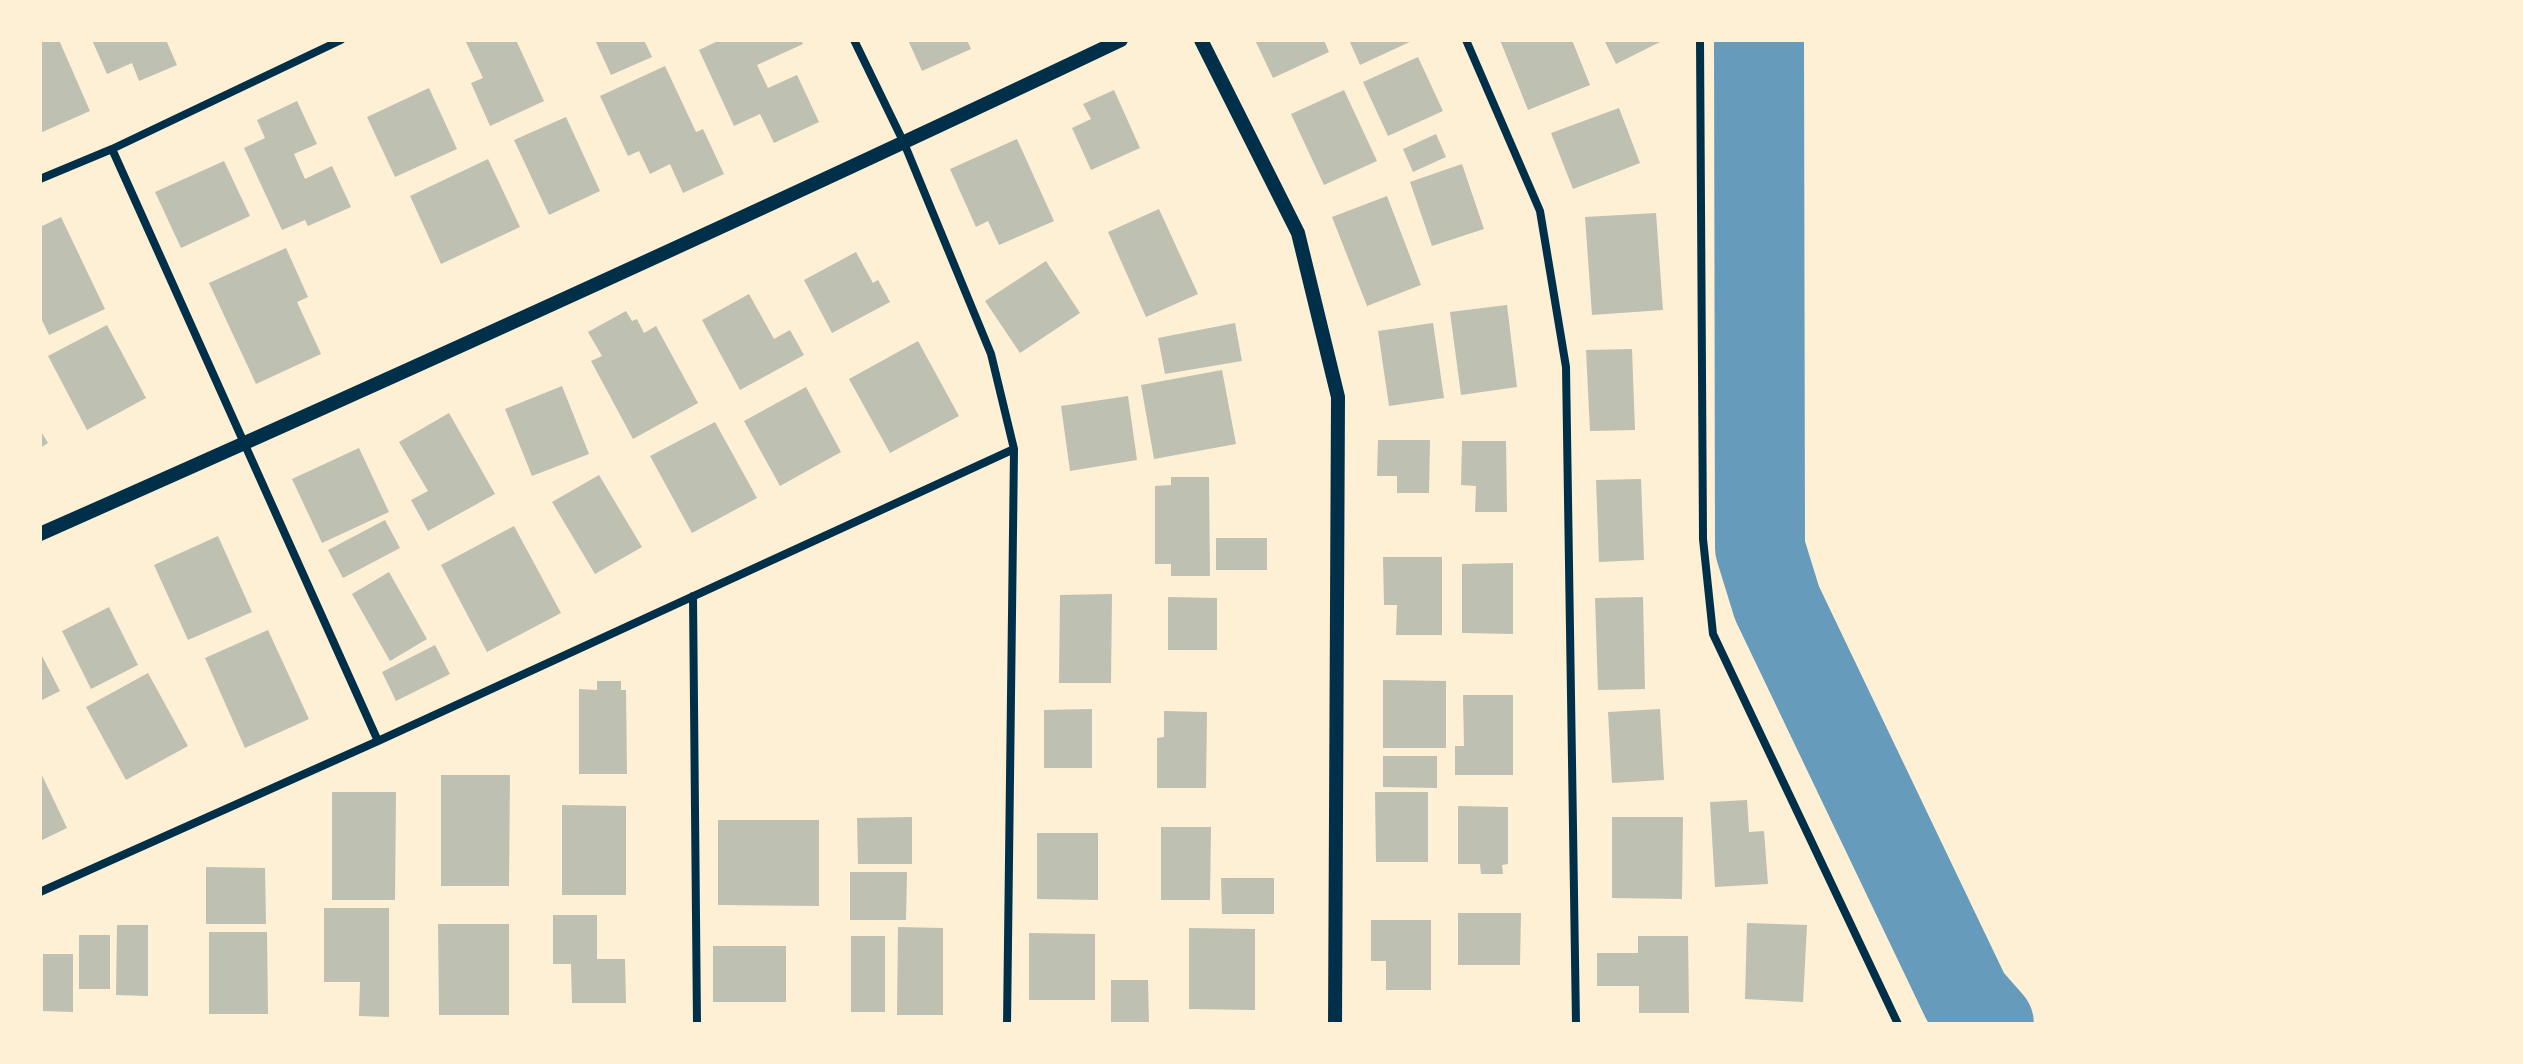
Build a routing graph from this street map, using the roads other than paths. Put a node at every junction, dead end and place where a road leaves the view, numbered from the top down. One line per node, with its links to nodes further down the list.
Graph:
1 (341, 40): 8 (street)
2 (854, 40): 7 (street)
3 (1121, 40): 7 (street)
4 (1201, 40): 18 (street)
5 (1466, 40): 19 (street)
6 (1700, 40): 20 (street)
7 (904, 143): 10 (street); 11 (street)
8 (112, 149): 9 (street); 10 (street)
9 (40, 179)
10 (245, 444): 12 (street); 14 (street)
11 (1014, 449): 13 (street); 17 (street)
12 (40, 534)
13 (693, 596): 14 (street); 16 (street)
14 (378, 741): 15 (street)
15 (40, 892)
16 (697, 1024)
17 (1007, 1024)
18 (1335, 1024)
19 (1576, 1024)
20 (1898, 1024)

